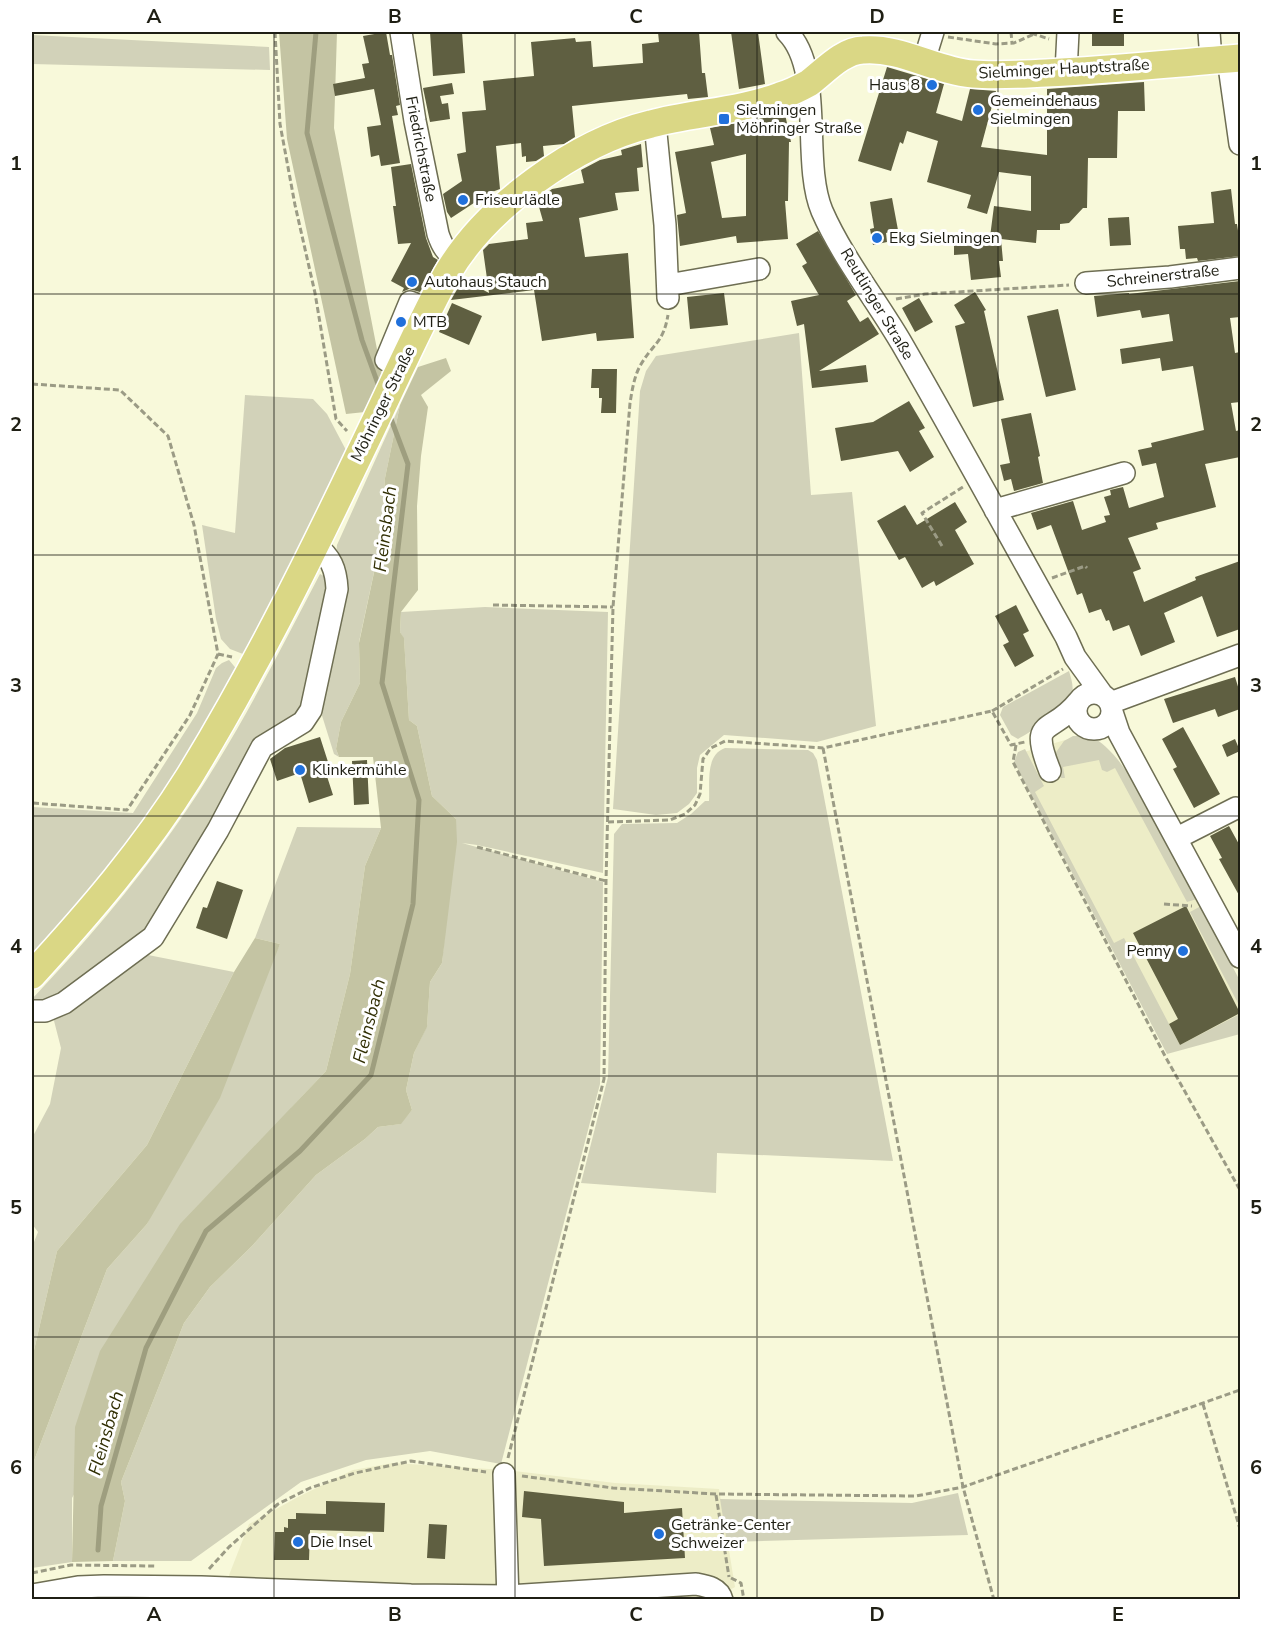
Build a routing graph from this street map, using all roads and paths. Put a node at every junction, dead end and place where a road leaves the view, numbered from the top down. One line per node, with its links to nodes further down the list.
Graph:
1 (275, 32): 24 (path)
2 (401, 32): 17 (street, Friedrichstraße)
3 (788, 32): 14 (street, Reutlinger Straße)
4 (933, 32): 12 (street)
5 (1011, 32): 10 (path)
6 (1032, 32): 10 (path)
7 (1068, 32): 13 (street)
8 (1209, 32): 11 (street)
9 (960, 39): 10 (path)
10 (1012, 43)
11 (1226, 59): 13 (main road, Sielminger Hauptstraße); 16 (street)
12 (924, 61): 13 (main road, Sielminger Hauptstraße); 14 (main road, Sielminger Hauptstraße)
13 (1066, 72)
14 (807, 84): 15 (main road, Möhringer Straße); 22 (street, Reutlinger Straße)
15 (655, 123): 17 (main road, Möhringer Straße); 21 (street)
16 (1240, 144)
17 (456, 259): 24 (main road, Möhringer Straße)
18 (1240, 268): 20 (street, Schreinerstraße)
19 (759, 269): 21 (street)
20 (1086, 284): 22 (path)
21 (668, 291): 33 (path)
22 (878, 305): 26 (street, Reutlinger Straße)
23 (32, 384): 44 (path)
24 (364, 446): 28 (main road, Möhringer Straße)
25 (1124, 473): 27 (street)
26 (977, 478): 27 (street, Reutlinger Straße); 29 (path)
27 (995, 510): 31 (street, Reutlinger Straße)
28 (315, 545): 53 (main road, Möhringer Straße); 54 (street)
29 (942, 546)
30 (1087, 568): 31 (path)
31 (1036, 584): 35 (street, Reutlinger Straße)
32 (493, 605): 33 (path)
33 (613, 607): 46 (path)
34 (1240, 655): 37 (street)
35 (1075, 657): 36 (street, Reutlinger Straße); 37 (street, Reutlinger Straße); 38 (path)
36 (1078, 701): 37 (street); 39 (street); 42 (street)
37 (1108, 703): 39 (street); 43 (street, Reutlinger Straße)
38 (992, 711): 40 (path); 41 (path)
39 (1089, 728): 42 (street); 43 (street, Reutlinger Straße)
40 (1016, 745): 42 (path); 55 (path)
41 (823, 748): 46 (path); 59 (path)
42 (1044, 755)
43 (1138, 770): 47 (street, Reutlinger Straße)
44 (32, 803)
45 (1236, 808): 47 (street)
46 (608, 822): 49 (path)
47 (1177, 838): 50 (street, Reutlinger Straße)
48 (477, 847): 49 (path)
49 (606, 881): 58 (path)
50 (1210, 901): 51 (path); 52 (street, Reutlinger Straße)
51 (1164, 904)
52 (1240, 957)
53 (32, 975)
54 (32, 1011)
55 (1240, 1190)
56 (1240, 1390): 57 (path)
57 (1203, 1404): 59 (path); 61 (path)
58 (504, 1474): 60 (path); 64 (path); 68 (street)
59 (963, 1486): 60 (path); 70 (path)
60 (716, 1494): 65 (path)
61 (1240, 1529)
62 (106, 1565): 63 (path)
63 (32, 1573)
64 (201, 1587): 66 (street); 67 (street)
65 (724, 1590): 68 (street); 69 (path)
66 (224, 1594): 68 (street)
67 (32, 1595)
68 (508, 1598)
69 (744, 1599)
70 (994, 1599)

